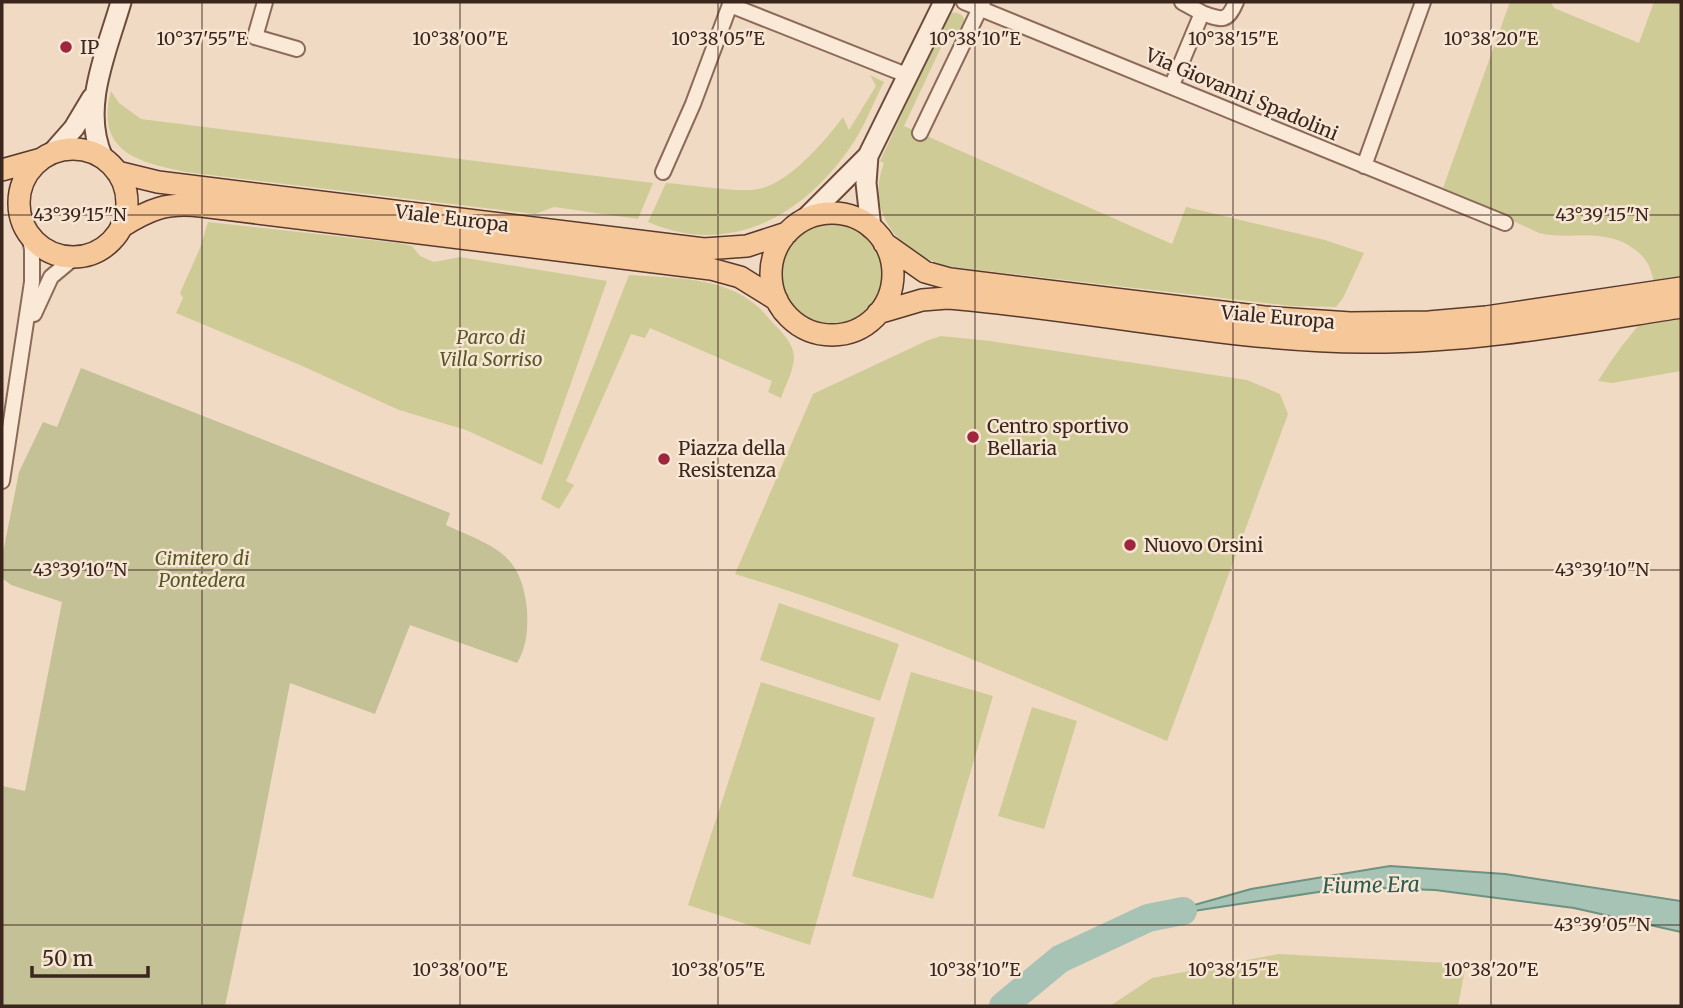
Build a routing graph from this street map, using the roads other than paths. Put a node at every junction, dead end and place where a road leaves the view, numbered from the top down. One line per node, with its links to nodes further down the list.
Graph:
1 (121, 2): 14 (street)
2 (265, 2): 11 (street)
3 (944, 2): 12 (street)
4 (964, 2): 9 (street, Via Giovanni Spadolini)
5 (1182, 2): 10 (street)
6 (1236, 2): 10 (street)
7 (1423, 2): 19 (street)
8 (731, 4): 12 (street); 21 (street)
9 (981, 5): 13 (street, Via Giovanni Spadolini); 15 (street)
10 (1202, 13): 13 (street)
11 (298, 49)
12 (909, 76): 17 (street)
13 (1172, 85): 19 (street, Via Giovanni Spadolini)
14 (96, 88): 16 (street); 18 (street)
15 (920, 133)
16 (48, 156): 18 (main road, Viale Europa); 20 (main road, Viale Europa); 26 (main road)
17 (868, 156): 23 (street); 28 (street)
18 (110, 165): 25 (main road); 27 (main road, Viale Europa)
19 (1364, 166): 24 (street, Via Giovanni Spadolini)
20 (2, 170)
21 (663, 172)
22 (2, 214): 26 (main road)
23 (806, 219): 27 (main road, Viale Europa); 28 (main road, Viale Europa)
24 (1505, 223)
25 (121, 226): 29 (main road, Viale Europa); 31 (main road, Viale Europa)
26 (26, 230): 29 (main road); 35 (street)
27 (787, 233): 31 (main road, Viale Europa)
28 (878, 235): 33 (main road, Viale Europa); 34 (main road)
29 (76, 256): 35 (street)
30 (1681, 288): 33 (main road, Viale Europa)
31 (777, 300): 34 (main road, Viale Europa)
32 (1681, 307): 33 (main road, Viale Europa)
33 (1591, 311): 34 (main road, Viale Europa)
34 (878, 313)
35 (25, 334): 36 (street)
36 (2, 481)

